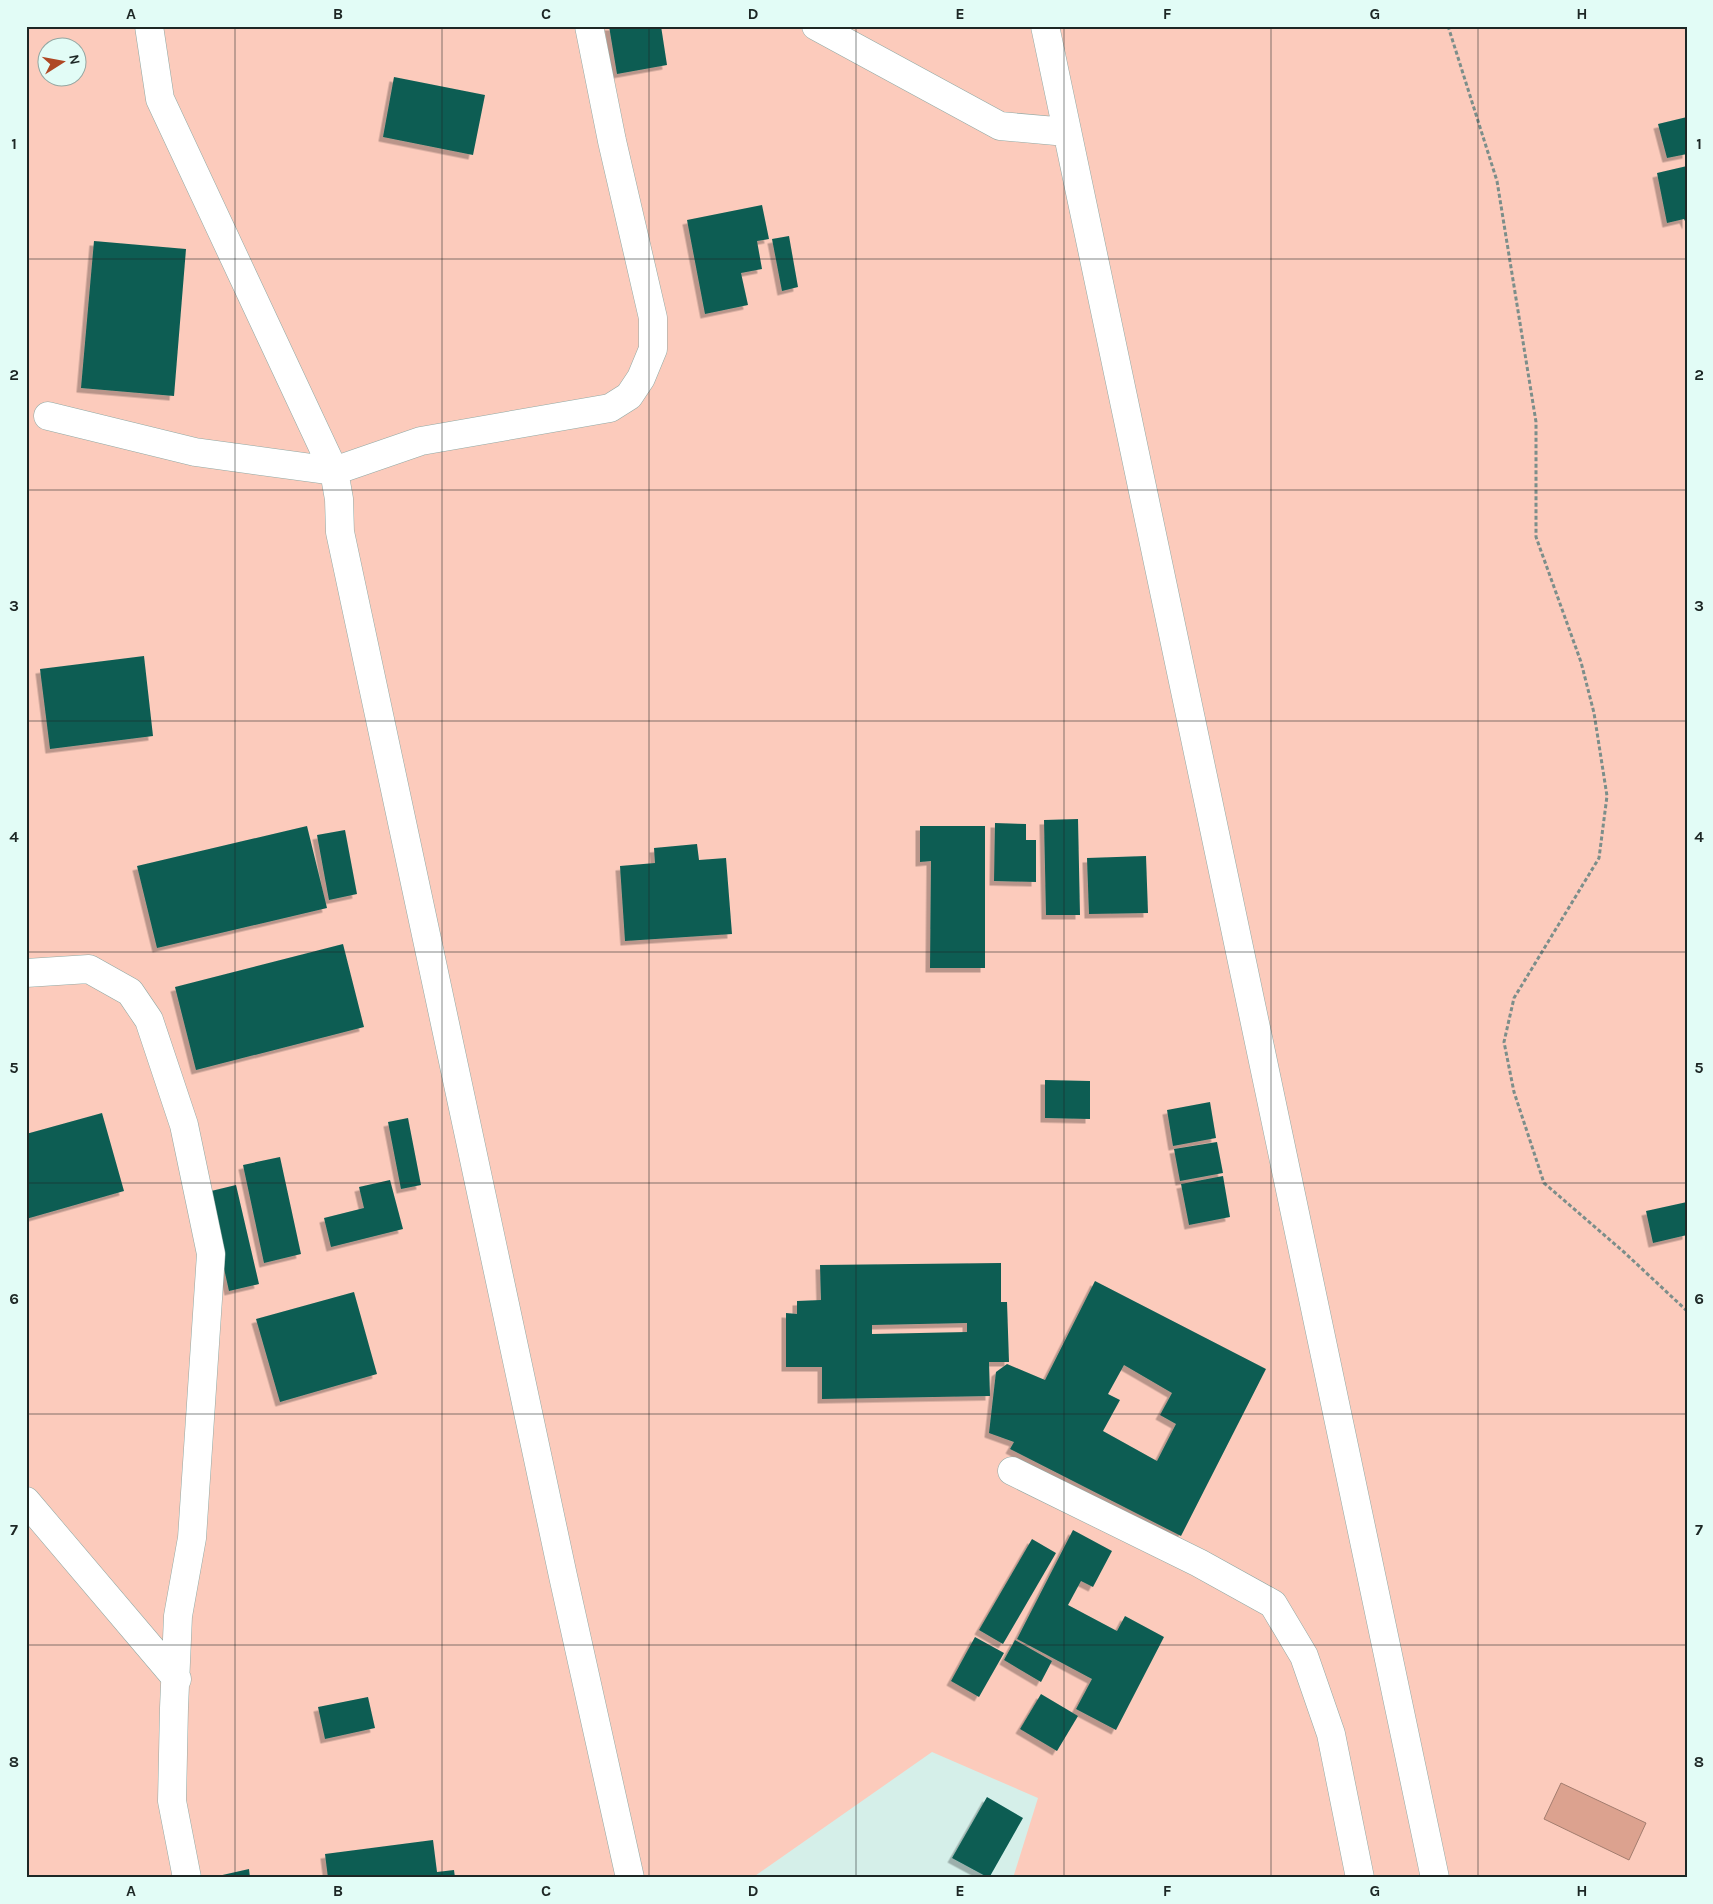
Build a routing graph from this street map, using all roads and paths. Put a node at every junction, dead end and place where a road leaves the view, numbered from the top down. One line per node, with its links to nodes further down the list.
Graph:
1 (149, 26): 8 (street)
2 (589, 26): 8 (street)
3 (816, 26): 6 (street)
4 (1045, 26): 6 (street)
5 (1448, 26): 10 (path)
6 (1067, 132): 17 (street)
7 (48, 416): 8 (street)
8 (334, 471): 15 (street)
9 (26, 973): 13 (street)
10 (1687, 1311)
11 (1012, 1471): 16 (street)
12 (26, 1501): 13 (street)
13 (177, 1679): 14 (street)
14 (187, 1878)
15 (630, 1878)
16 (1360, 1878)
17 (1435, 1878)

